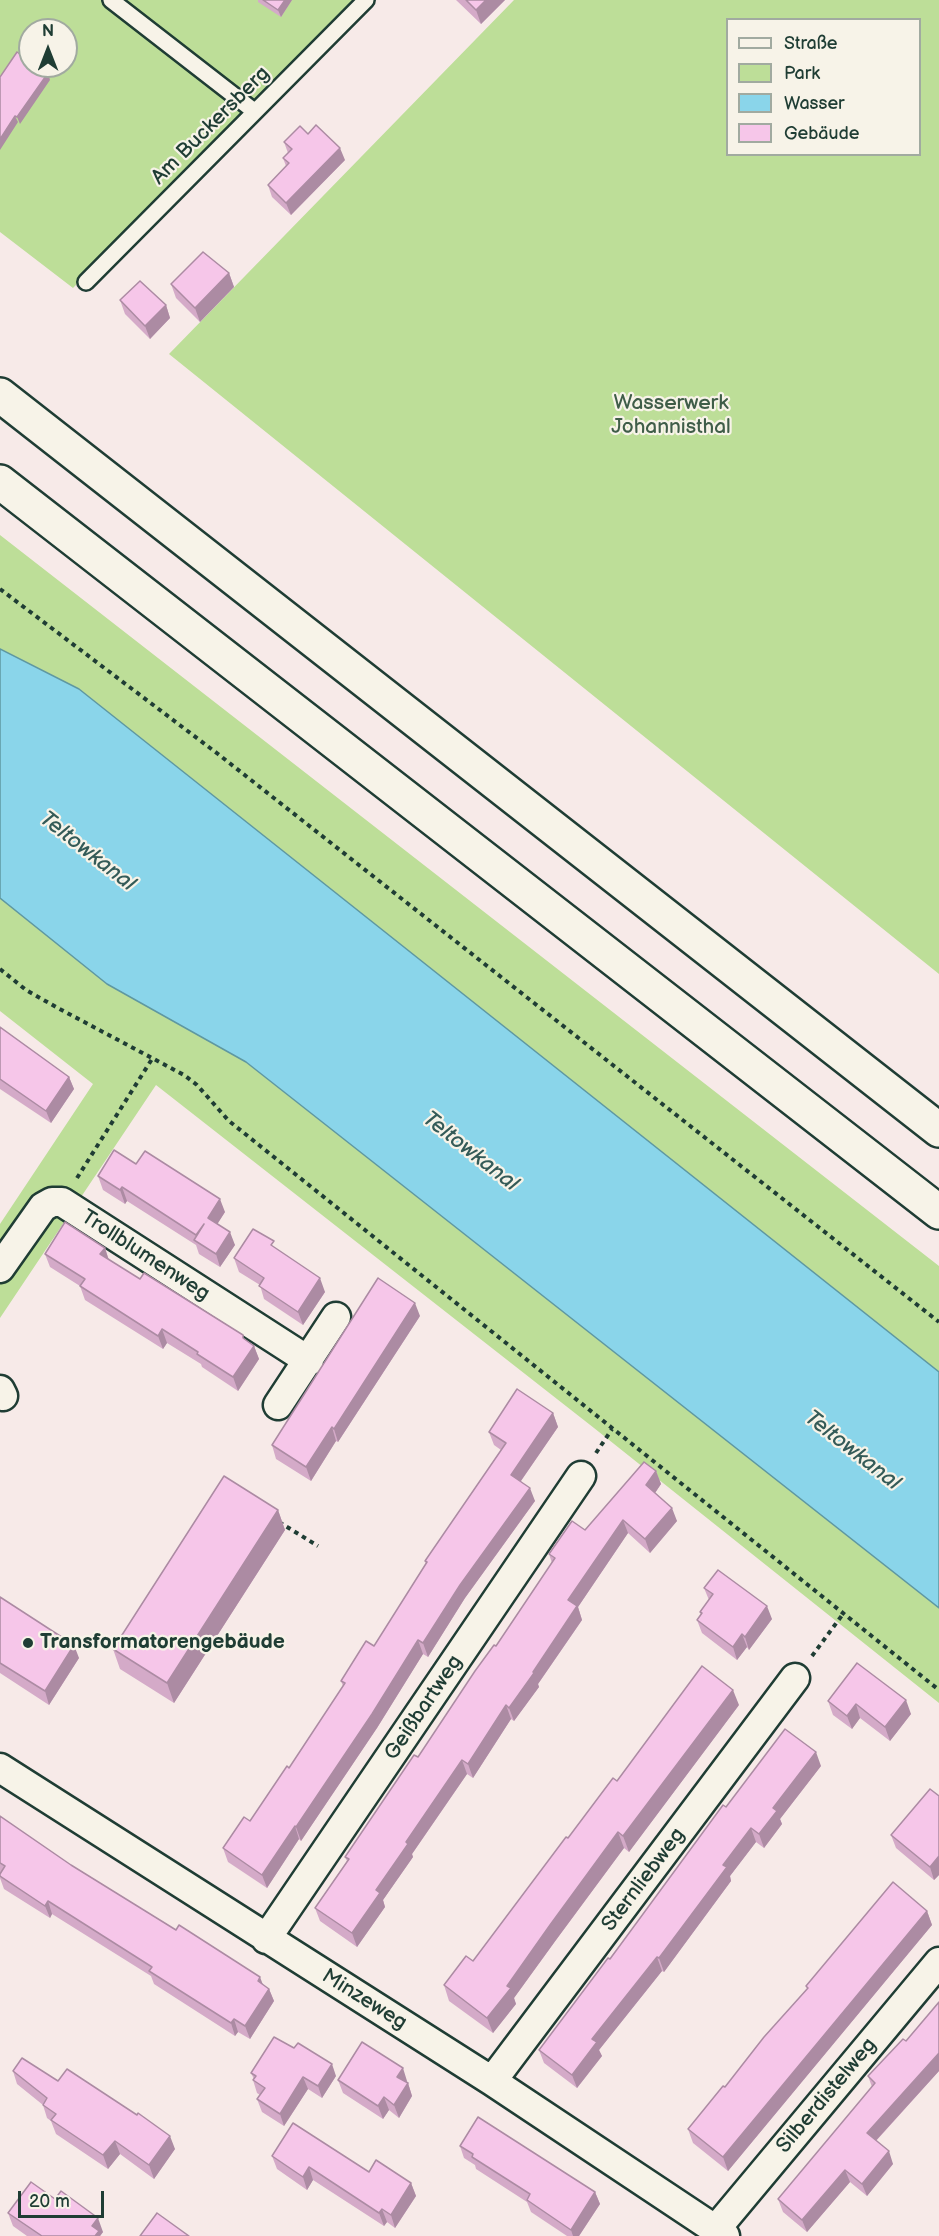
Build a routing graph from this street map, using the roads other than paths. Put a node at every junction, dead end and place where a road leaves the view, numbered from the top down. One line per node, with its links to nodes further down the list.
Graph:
1 (111, 0): 3 (lane)
2 (366, 0): 3 (lane, Am Buckersberg)
3 (254, 111): 4 (lane, Am Buckersberg)
4 (86, 282)
5 (0, 395): 7 (highway)
6 (0, 482): 8 (highway)
7 (939, 1130)
8 (939, 1212)
9 (0, 1268): 11 (street, Trollblumenweg)
10 (336, 1317): 11 (street)
11 (309, 1361): 12 (street)
12 (278, 1405)
13 (581, 1476): 16 (street, Geißbartweg)
14 (795, 1678): 18 (street, Sternliebweg)
15 (0, 1768): 16 (street, Minzeweg)
16 (266, 1939): 18 (street, Minzeweg)
17 (939, 1962): 19 (street, Silberdistelweg)
18 (492, 2081): 19 (street, Minzeweg)
19 (720, 2232)

